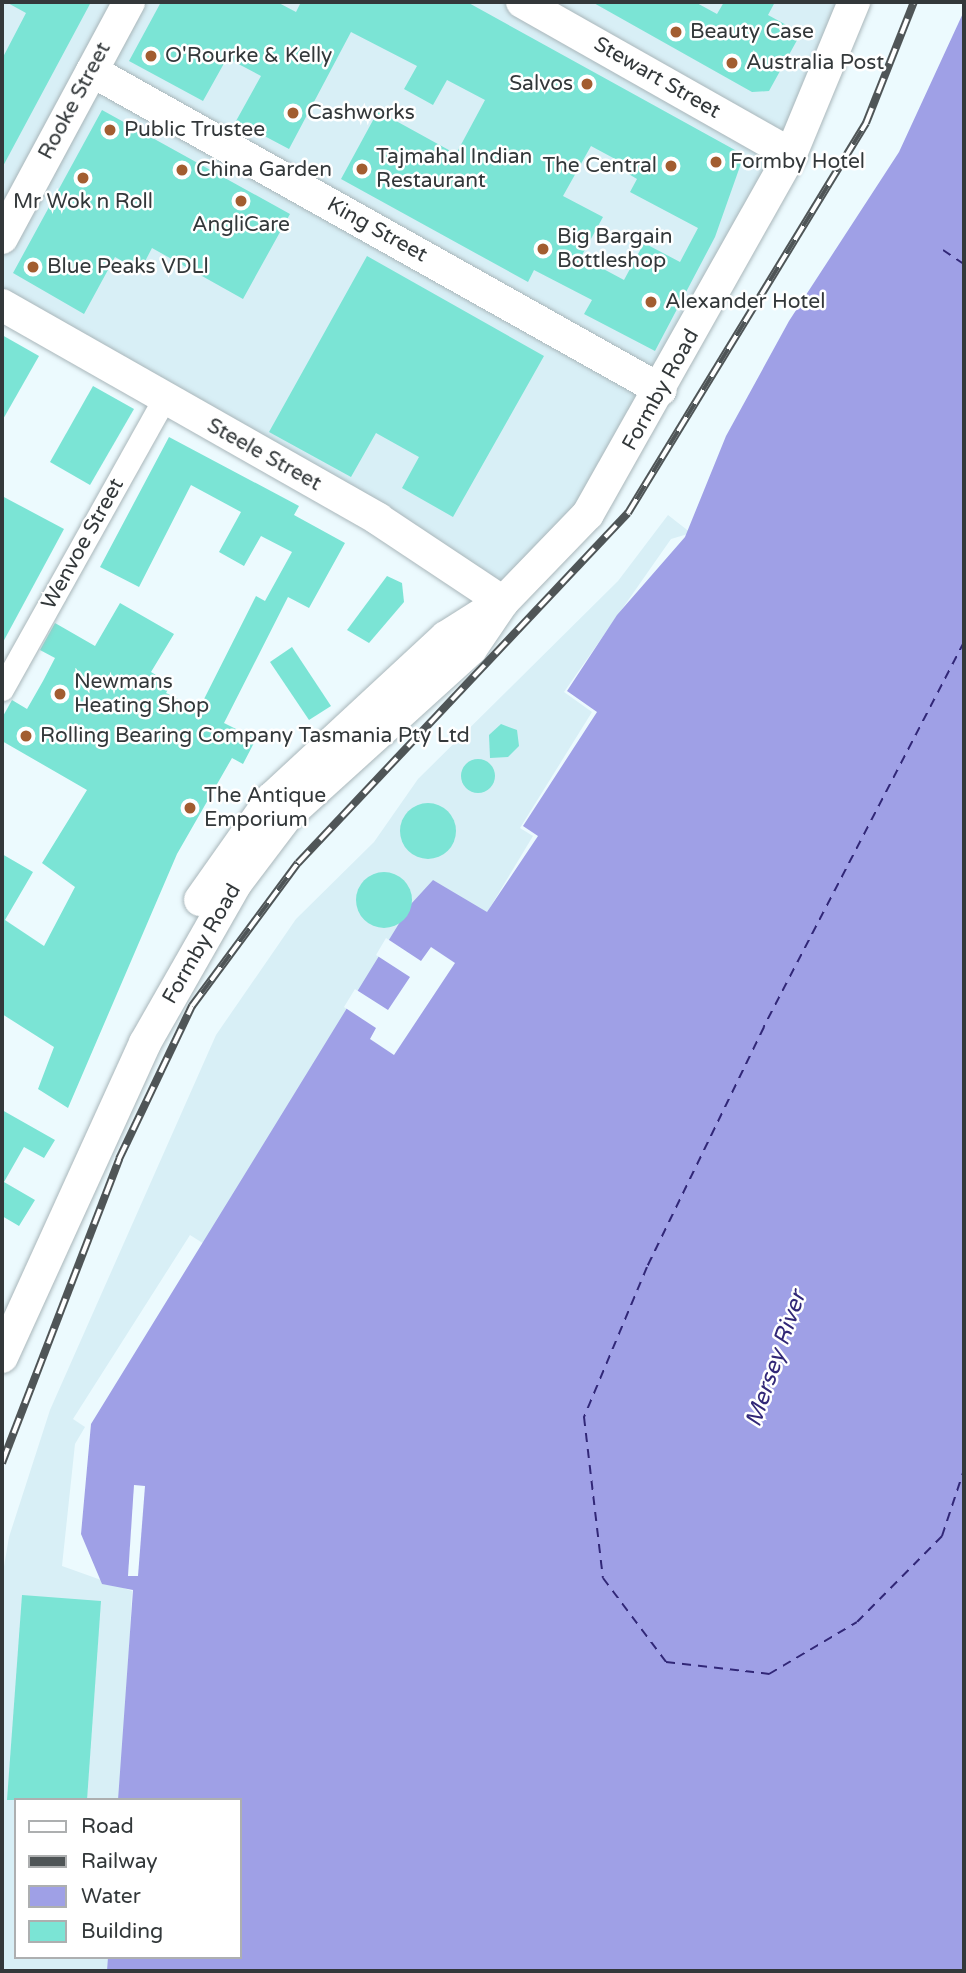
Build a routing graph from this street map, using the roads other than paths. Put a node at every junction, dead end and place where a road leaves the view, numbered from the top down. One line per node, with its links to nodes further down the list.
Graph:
1 (129, 2): 4 (main road, Rooke Street)
2 (522, 2): 5 (main road, Stewart Street)
3 (854, 2): 5 (main road, Formby Road)
4 (92, 71): 6 (main road, Rooke Street); 9 (main road, King Street)
5 (791, 155): 9 (main road, Formby Road)
6 (2, 238)
7 (2, 290): 8 (main road, Steele Street)
8 (11, 311): 10 (main road, Steele Street)
9 (661, 390): 11 (main road, Formby Road)
10 (164, 399): 11 (main road, Steele Street); 12 (street, Wenvoe Street)
11 (503, 602): 13 (main road, Formby Road); 14 (main road, Formby Road)
12 (2, 689)
13 (2, 1310)
14 (2, 1357)

